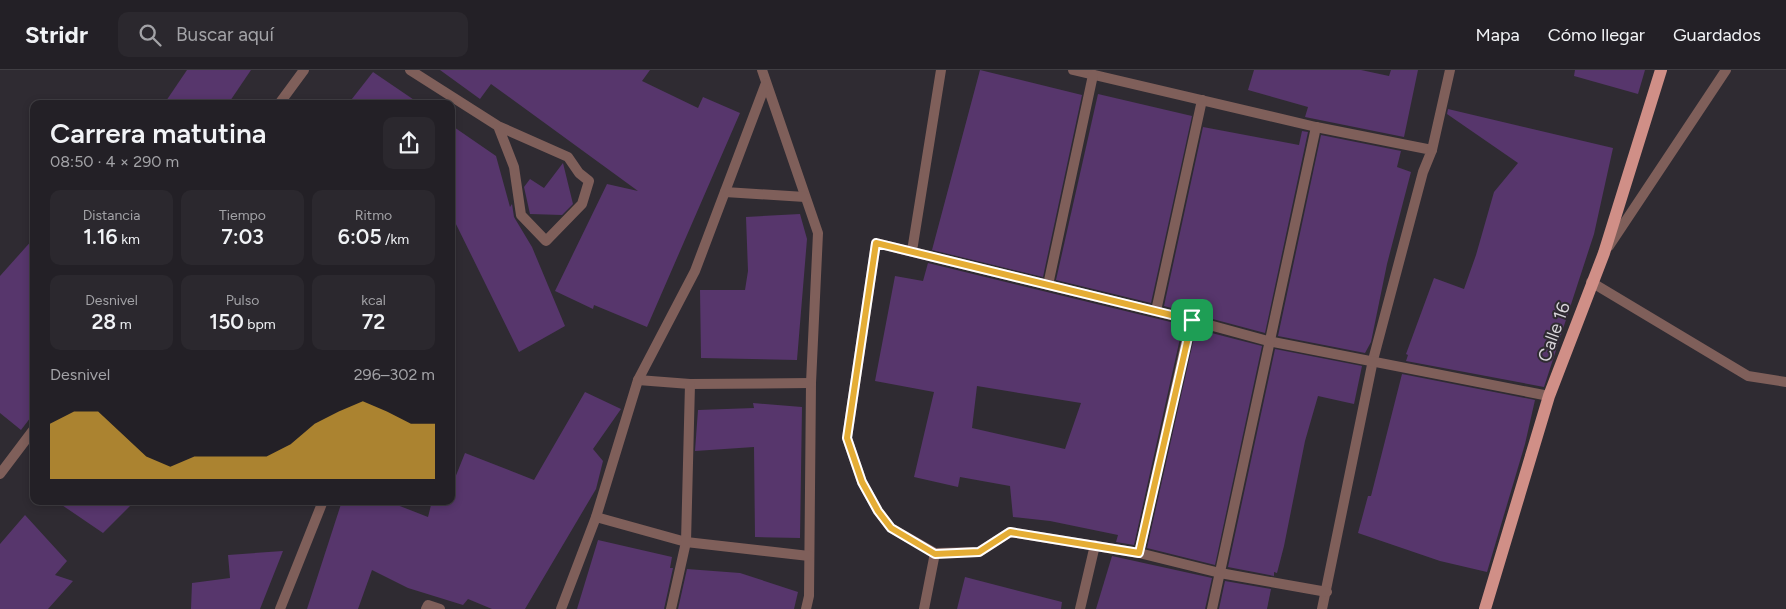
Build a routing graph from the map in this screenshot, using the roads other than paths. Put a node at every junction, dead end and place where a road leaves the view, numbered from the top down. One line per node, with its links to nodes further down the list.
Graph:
1 (304, 70): 11 (street)
2 (410, 70): 13 (street)
3 (762, 70): 10 (street)
4 (941, 70): 18 (street)
5 (1073, 70): 9 (street)
6 (1450, 70): 15 (street)
7 (1661, 70): 19 (main road, Calle 16)
8 (1726, 70): 19 (street)
9 (1093, 75): 12 (street); 21 (street)
10 (766, 83): 16 (street); 17 (street)
11 (282, 100)
12 (1202, 100): 14 (street); 22 (street)
13 (498, 126): 13 (street)
14 (1316, 128): 15 (street); 24 (street)
15 (1432, 150): 25 (street)
16 (725, 192): 17 (street); 26 (street)
17 (805, 197): 28 (street)
18 (912, 251): 21 (street); 38 (street)
19 (1604, 253): 20 (main road, Calle 16)
20 (1591, 282): 27 (street); 30 (main road, Calle 16)
21 (1048, 284): 22 (street)
22 (1156, 311): 23 (street)
23 (1192, 320): 24 (street); 37 (street)
24 (1268, 341): 25 (street); 40 (street)
25 (1373, 360): 30 (street); 41 (street)
26 (638, 380): 29 (street); 34 (street)
27 (1786, 382)
28 (810, 383): 29 (street); 39 (street)
29 (690, 384): 35 (street)
30 (1549, 396): 52 (main road, Calle 16)
31 (30, 434): 32 (street)
32 (0, 474)
33 (321, 505): 42 (street)
34 (596, 516): 35 (street); 45 (street)
35 (686, 542): 39 (street); 46 (street)
36 (1095, 545): 37 (street); 38 (street); 49 (street)
37 (1139, 553): 40 (street)
38 (935, 554): 48 (street)
39 (809, 556): 47 (street)
40 (1220, 573): 41 (street); 50 (street)
41 (1327, 592): 51 (street)
42 (280, 609)
43 (426, 609): 44 (street)
44 (440, 609)
45 (561, 609)
46 (671, 609)
47 (806, 609)
48 (924, 609)
49 (1080, 609)
50 (1212, 609)
51 (1322, 609)
52 (1485, 609)

